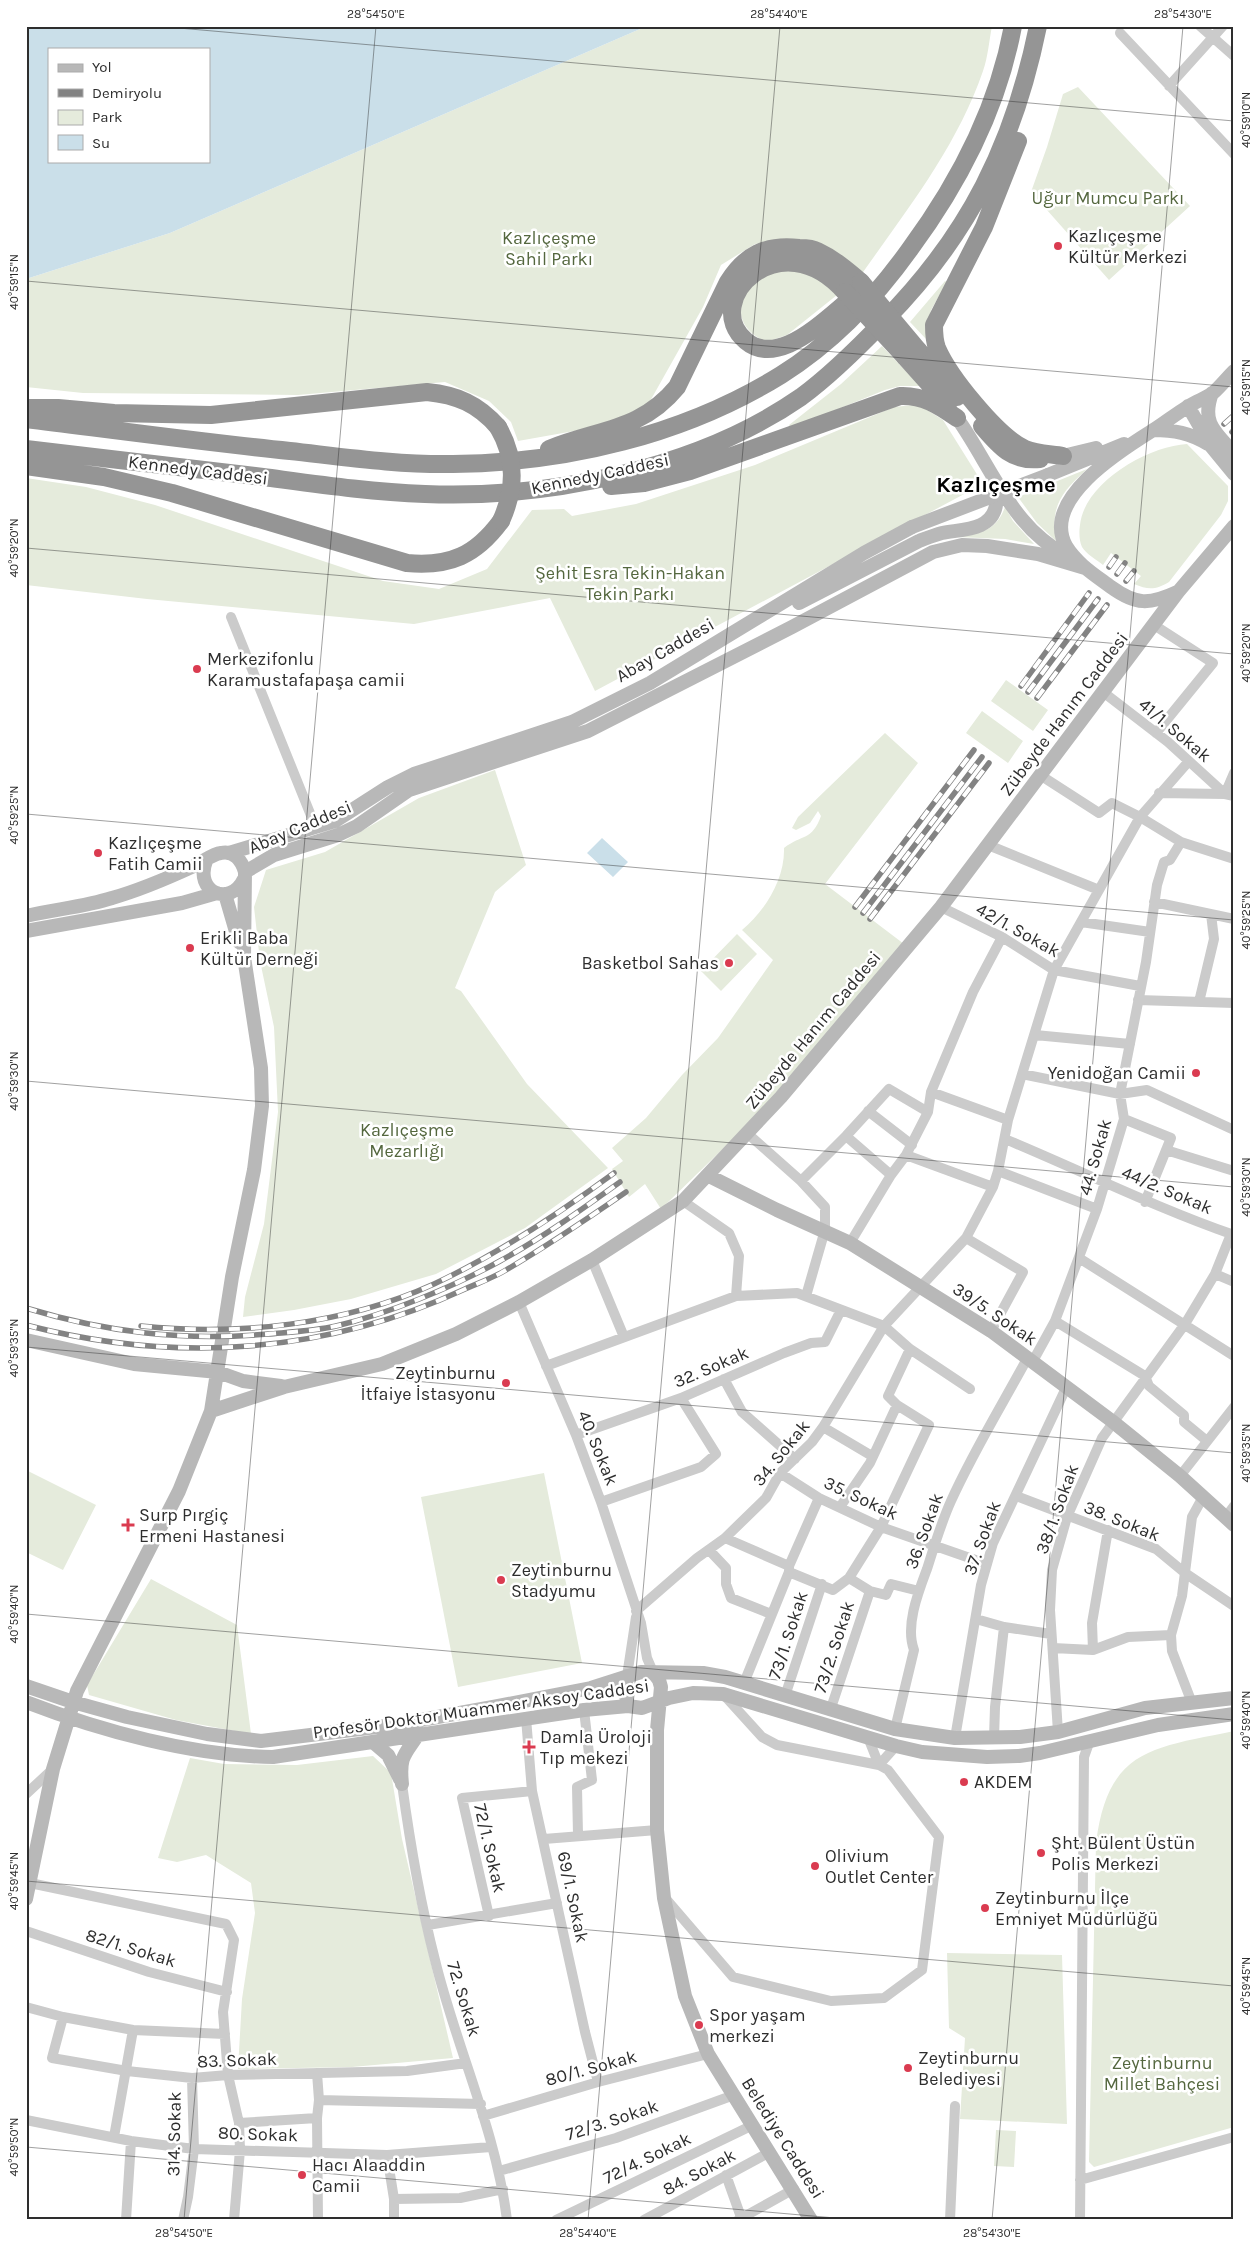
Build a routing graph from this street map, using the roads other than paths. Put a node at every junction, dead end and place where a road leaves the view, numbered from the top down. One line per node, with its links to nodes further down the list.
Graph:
1 (1013, 26): 11 (highway, Kennedy Caddesi)
2 (1038, 26): 8 (highway, Kennedy Caddesi)
3 (1200, 26): 6 (street)
4 (1224, 26): 6 (street)
5 (1120, 33): 9 (street)
6 (1213, 38): 7 (street); 9 (street)
7 (1234, 56)
8 (1030, 64): 24 (highway); 29 (highway, Kennedy Caddesi)
9 (1169, 86): 10 (street)
10 (1234, 154)
11 (897, 268): 12 (highway, bridge); 25 (highway, Kennedy Caddesi)
12 (911, 354): 17 (highway); 24 (highway); 25 (highway, bridge)
13 (1234, 371): 14 (main road, Abay Caddesi)
14 (1212, 394): 15 (main road, Abay Caddesi); 23 (main road)
15 (1188, 406): 19 (main road, Abay Caddesi); 21 (main road)
16 (26, 408): 26 (highway, bridge)
17 (957, 418): 27 (main road); 29 (highway)
18 (26, 419): 25 (highway, Kennedy Caddesi)
19 (1153, 430): 20 (main road, Abay Caddesi); 21 (main road)
20 (1136, 439): 24 (main road); 31 (main road, Abay Caddesi); 35 (main road, Abay Caddesi, bridge)
21 (1211, 446): 28 (main road)
22 (26, 449): 29 (highway, Kennedy Caddesi)
23 (1234, 453)
24 (1063, 456)
25 (532, 459)
26 (26, 466)
27 (992, 474): 31 (main road); 35 (main road)
28 (1234, 474)
29 (573, 483)
30 (1233, 526): 32 (main road, Zübeyde Hanım Caddesi)
31 (1085, 568): 32 (main road, Abay Caddesi); 50 (main road, Abay Caddesi)
32 (1178, 592): 34 (main road, Zübeyde Hanım Caddesi)
33 (231, 617): 44 (street)
34 (1154, 625): 36 (main road, Zübeyde Hanım Caddesi); 37 (street)
35 (742, 628): 44 (main road, Abay Caddesi)
36 (1103, 692): 37 (street, 41/1. Sokak); 40 (main road, Zübeyde Hanım Caddesi)
37 (1156, 733): 38 (street, 41/1. Sokak)
38 (1189, 761): 41 (street, 34. Sokak); 42 (street, 41/1. Sokak)
39 (1234, 773): 42 (street)
40 (1040, 775): 43 (street); 46 (main road, Zübeyde Hanım Caddesi)
41 (1159, 793): 42 (street); 43 (street, 34. Sokak)
42 (1230, 795)
43 (1140, 817): 45 (street); 51 (street, 34. Sokak)
44 (316, 828): 47 (main road, Abay Caddesi)
45 (1181, 842): 48 (street); 53 (street, 44. Sokak)
46 (988, 845): 51 (street); 54 (main road, Zübeyde Hanım Caddesi)
47 (229, 853): 49 (main road); 50 (main road)
48 (1234, 859)
49 (206, 861): 52 (main road); 56 (main road)
50 (244, 876): 52 (main road); 62 (main road)
51 (1099, 890): 58 (street, 34. Sokak)
52 (221, 894): 59 (main road); 62 (main road)
53 (1154, 902): 55 (street); 60 (street, 44. Sokak)
54 (941, 907): 61 (street, 42/1. Sokak); 78 (main road, Zübeyde Hanım Caddesi)
55 (1211, 914): 57 (street); 66 (street)
56 (26, 916)
57 (1234, 919)
58 (1081, 922): 60 (street); 63 (street, 34. Sokak)
59 (26, 932)
60 (1150, 932): 64 (street, 44. Sokak)
61 (1002, 937): 63 (street, 42/1. Sokak); 71 (street)
62 (244, 957): 117 (main road)
63 (1054, 970): 64 (street, 42/1. Sokak); 68 (street, 34. Sokak)
64 (1140, 986): 65 (street, 44. Sokak)
65 (1138, 1000): 66 (street); 69 (street, 44. Sokak)
66 (1199, 1002): 67 (street)
67 (1234, 1003)
68 (1035, 1035): 69 (street); 70 (street, 34. Sokak)
69 (1130, 1044): 72 (street, 44. Sokak)
70 (1022, 1074): 72 (street); 76 (street, 34. Sokak)
71 (931, 1092): 74 (street); 76 (street)
72 (1120, 1094): 75 (street, 44. Sokak); 77 (street)
73 (868, 1111): 74 (street); 79 (street); 81 (street)
74 (928, 1112): 81 (street)
75 (1124, 1119): 82 (street); 89 (street, 44. Sokak)
76 (1008, 1120): 80 (street, 34. Sokak)
77 (1234, 1130)
78 (748, 1134): 87 (main road, Zübeyde Hanım Caddesi); 88 (street)
79 (846, 1136): 86 (street); 88 (street)
80 (1005, 1140): 84 (street, 34. Sokak); 89 (street, 44/2. Sokak)
81 (912, 1145): 83 (street)
82 (1166, 1150): 85 (street); 92 (street)
83 (906, 1155): 86 (street); 90 (street)
84 (998, 1171): 90 (street, 34. Sokak); 93 (street)
85 (1234, 1171)
86 (891, 1174): 97 (street)
87 (709, 1176): 91 (main road, Zübeyde Hanım Caddesi); 94 (main road, 39/5. Sokak)
88 (801, 1181): 94 (street)
89 (1105, 1181): 92 (street, 44/2. Sokak); 93 (street, 44. Sokak)
90 (993, 1187): 96 (street, 34. Sokak)
91 (683, 1202): 99 (main road, Zübeyde Hanım Caddesi); 103 (street)
92 (1145, 1202): 95 (street, 44/2. Sokak)
93 (1097, 1209): 98 (street, 44. Sokak)
94 (825, 1230): 97 (main road, 39/5. Sokak); 104 (street)
95 (1232, 1235): 100 (street, 38/1. Sokak)
96 (966, 1238): 102 (street, 34. Sokak); 110 (street)
97 (850, 1243): 102 (main road, 39/5. Sokak)
98 (1079, 1258): 107 (street, 44. Sokak); 108 (street)
99 (592, 1260): 105 (main road, Zübeyde Hanım Caddesi); 111 (street)
100 (1215, 1274): 101 (street); 108 (street, 38/1. Sokak)
101 (1234, 1282)
102 (921, 1288): 109 (street, 34. Sokak); 110 (main road, 39/5. Sokak)
103 (736, 1296): 104 (street); 111 (street)
104 (806, 1296): 106 (street)
105 (519, 1302): 116 (street, 40. Sokak); 120 (main road, Zübeyde Hanım Caddesi)
106 (841, 1310): 109 (street); 119 (street, 32. Sokak)
107 (1055, 1321): 115 (street, 44. Sokak); 118 (street)
108 (1185, 1324): 114 (street); 118 (street, 38/1. Sokak)
109 (884, 1326): 113 (street); 128 (street, 34. Sokak)
110 (990, 1331): 115 (main road, 39/5. Sokak)
111 (624, 1338): 116 (street)
112 (26, 1340): 117 (main road)
113 (910, 1349): 122 (street); 124 (street)
114 (1234, 1356)
115 (1031, 1359): 121 (main road, 39/5. Sokak); 146 (street, 36. Sokak)
116 (546, 1366): 129 (street, 40. Sokak)
117 (218, 1372): 120 (main road); 126 (main road)
118 (1145, 1376): 127 (street, 38/1. Sokak); 130 (street)
119 (724, 1380): 123 (street, 32. Sokak); 132 (street)
120 (284, 1387): 126 (main road, Zübeyde Hanım Caddesi)
121 (1066, 1388): 127 (main road, 39/5. Sokak); 135 (street, 37. Sokak)
122 (970, 1389)
123 (681, 1398): 129 (street, 32. Sokak); 138 (street)
124 (897, 1405): 131 (street); 143 (street)
125 (1234, 1406): 130 (street)
126 (212, 1411): 172 (main road)
127 (1112, 1421): 134 (main road, 39/5. Sokak); 141 (street, 38/1. Sokak)
128 (823, 1427): 131 (street); 132 (street, 34. Sokak)
129 (576, 1435): 138 (street, 40. Sokak)
130 (1207, 1442): 134 (street)
131 (872, 1456): 140 (street)
132 (795, 1459): 133 (street, 34. Sokak)
133 (780, 1473): 137 (street, 35. Sokak); 145 (street, 34. Sokak)
134 (1180, 1476): 136 (main road, 39/5. Sokak)
135 (1016, 1496): 141 (street, 38. Sokak); 148 (street, 37. Sokak)
136 (1203, 1497): 142 (main road, 39/5. Sokak); 150 (street)
137 (819, 1498): 140 (street, 35. Sokak); 149 (street)
138 (602, 1502): 156 (street, 40. Sokak)
139 (1234, 1506): 142 (street)
140 (840, 1507): 143 (street, 35. Sokak)
141 (1068, 1517): 144 (street, 38. Sokak); 160 (street, 38/1. Sokak)
142 (1229, 1521)
143 (881, 1527): 146 (street, 35. Sokak); 151 (street)
144 (1108, 1530): 150 (street, 38. Sokak); 163 (street)
145 (725, 1538): 147 (street, 34. Sokak); 149 (street)
146 (934, 1547): 148 (street, 35. Sokak); 154 (street, 36. Sokak)
147 (709, 1550): 156 (street, 34. Sokak); 157 (street)
148 (987, 1564): 158 (street, 37. Sokak)
149 (789, 1569): 152 (street); 157 (street)
150 (1185, 1573): 155 (street, 38. Sokak); 161 (street)
151 (849, 1578): 152 (street); 153 (street)
152 (822, 1584): 169 (street, 73/1. Sokak)
153 (870, 1591): 154 (street, 73/2. Sokak); 177 (street, 73/2. Sokak)
154 (919, 1591): 182 (street, 36. Sokak)
155 (1234, 1606)
156 (636, 1611): 164 (street, 40. Sokak); 165 (street)
157 (771, 1614): 166 (street)
158 (976, 1619): 159 (street); 185 (street, 37. Sokak)
159 (1004, 1627): 160 (street); 186 (street)
160 (1051, 1634): 162 (street, 38/1. Sokak)
161 (1171, 1635): 163 (street); 174 (street)
162 (1053, 1648): 163 (street); 183 (street, 38/1. Sokak)
163 (1093, 1650)
164 (653, 1672): 165 (main road, Profesör Doktor Muammer Aksoy Caddesi); 166 (main road, Profesör Doktor Muammer Aksoy Caddesi); 173 (main road)
165 (627, 1676): 175 (main road); 178 (main road, Profesör Doktor Muammer Aksoy Caddesi)
166 (744, 1683): 169 (main road, Profesör Doktor Muammer Aksoy Caddesi)
167 (26, 1686): 172 (main road, Profesör Doktor Muammer Aksoy Caddesi)
168 (723, 1694): 173 (main road, Profesör Doktor Muammer Aksoy Caddesi); 187 (main road, Profesör Doktor Muammer Aksoy Caddesi); 191 (street)
169 (785, 1696): 177 (main road, Profesör Doktor Muammer Aksoy Caddesi)
170 (1234, 1698): 174 (main road, Profesör Doktor Muammer Aksoy Caddesi)
171 (26, 1702): 180 (main road, Profesör Doktor Muammer Aksoy Caddesi)
172 (73, 1702): 178 (main road, Profesör Doktor Muammer Aksoy Caddesi); 180 (main road)
173 (659, 1703): 175 (main road, Profesör Doktor Muammer Aksoy Caddesi); 196 (main road, Belediye Caddesi)
174 (1192, 1703): 183 (main road, Profesör Doktor Muammer Aksoy Caddesi)
175 (628, 1706): 176 (main road, Profesör Doktor Muammer Aksoy Caddesi)
176 (584, 1710): 181 (main road, Profesör Doktor Muammer Aksoy Caddesi); 197 (street)
177 (830, 1710): 182 (main road, Profesör Doktor Muammer Aksoy Caddesi)
178 (454, 1714): 184 (main road)
179 (1234, 1714): 188 (main road, Profesör Doktor Muammer Aksoy Caddesi)
180 (68, 1718): 189 (main road, Profesör Doktor Muammer Aksoy Caddesi); 192 (main road)
181 (526, 1718): 184 (main road, Profesör Doktor Muammer Aksoy Caddesi); 194 (street, 69/1. Sokak)
182 (896, 1729): 185 (main road, Profesör Doktor Muammer Aksoy Caddesi)
183 (1058, 1732): 186 (main road, Profesör Doktor Muammer Aksoy Caddesi)
184 (417, 1736): 189 (main road, Profesör Doktor Muammer Aksoy Caddesi); 193 (main road)
185 (949, 1738): 186 (main road, Profesör Doktor Muammer Aksoy Caddesi); 190 (main road)
186 (994, 1738)
187 (869, 1740): 190 (main road, Profesör Doktor Muammer Aksoy Caddesi); 191 (street)
188 (1089, 1742): 190 (main road, Profesör Doktor Muammer Aksoy Caddesi); 238 (street)
189 (374, 1743): 193 (main road)
190 (896, 1746): 191 (street)
191 (880, 1765): 200 (street)
192 (53, 1769): 195 (street); 199 (main road)
193 (402, 1784): 204 (street, 72. Sokak)
194 (532, 1791): 198 (street, 69/1. Sokak); 203 (street, 72/1. Sokak)
195 (26, 1794)
196 (657, 1830): 197 (street); 200 (main road, Belediye Caddesi)
197 (578, 1836): 198 (street)
198 (544, 1839): 202 (street, 69/1. Sokak)
199 (30, 1883): 201 (main road); 206 (street)
200 (664, 1898): 211 (main road, Belediye Caddesi)
201 (26, 1899)
202 (557, 1903): 203 (street, 72/1. Sokak); 217 (street, 69/1. Sokak)
203 (489, 1916): 204 (street, 72/1. Sokak)
204 (428, 1925): 212 (street, 72. Sokak)
205 (26, 1931): 206 (street, 82/1. Sokak)
206 (226, 1992): 210 (street)
207 (26, 2007): 208 (street)
208 (62, 2017): 209 (street); 213 (street, 83. Sokak)
209 (133, 2030): 210 (street); 213 (street)
210 (225, 2034): 215 (street)
211 (708, 2054): 217 (street, 80/1. Sokak); 218 (main road, Belediye Caddesi)
212 (466, 2063): 214 (street, 83. Sokak); 220 (street, 72. Sokak)
213 (127, 2071): 216 (street, 83. Sokak); 228 (street)
214 (317, 2073): 215 (street, 83. Sokak); 219 (street)
215 (228, 2075): 216 (street, 83. Sokak); 225 (street)
216 (192, 2078): 231 (street, 314. Sokak)
217 (598, 2082): 222 (street, 80/1. Sokak)
218 (734, 2095): 226 (main road, Belediye Caddesi); 236 (street, 72/3. Sokak)
219 (320, 2100): 220 (street); 223 (street)
220 (481, 2104): 222 (street, 72. Sokak)
221 (955, 2106): 252 (street)
222 (482, 2116): 230 (street, 72. Sokak)
223 (317, 2118): 225 (street); 233 (street)
224 (26, 2120): 228 (street, 80. Sokak)
225 (239, 2123): 232 (street)
226 (752, 2125): 234 (main road, Belediye Caddesi); 250 (street, 72/4. Sokak)
227 (1234, 2136): 238 (street)
228 (114, 2137): 229 (street, 80. Sokak)
229 (131, 2141): 231 (street, 80. Sokak); 244 (street)
230 (491, 2147): 235 (street, 80. Sokak); 236 (street, 72. Sokak)
231 (194, 2149): 232 (street, 80. Sokak); 245 (street, 314. Sokak)
232 (240, 2150): 233 (street, 80. Sokak); 246 (street)
233 (318, 2152): 235 (street, 80. Sokak); 247 (street)
234 (770, 2152): 237 (street, 84. Sokak); 239 (main road, Belediye Caddesi)
235 (387, 2155): 241 (street)
236 (499, 2172): 240 (street, 72. Sokak)
237 (726, 2175): 242 (street, 84. Sokak); 243 (street)
238 (1080, 2180): 253 (street)
239 (794, 2189): 243 (street); 251 (main road, Belediye Caddesi)
240 (503, 2190): 241 (street); 249 (street, 72. Sokak)
241 (394, 2198): 248 (street)
242 (651, 2218)
243 (740, 2219)
244 (126, 2220)
245 (183, 2220)
246 (234, 2220)
247 (318, 2220)
248 (394, 2220)
249 (507, 2220)
250 (556, 2220)
251 (811, 2220)
252 (950, 2220)
253 (1080, 2220)

